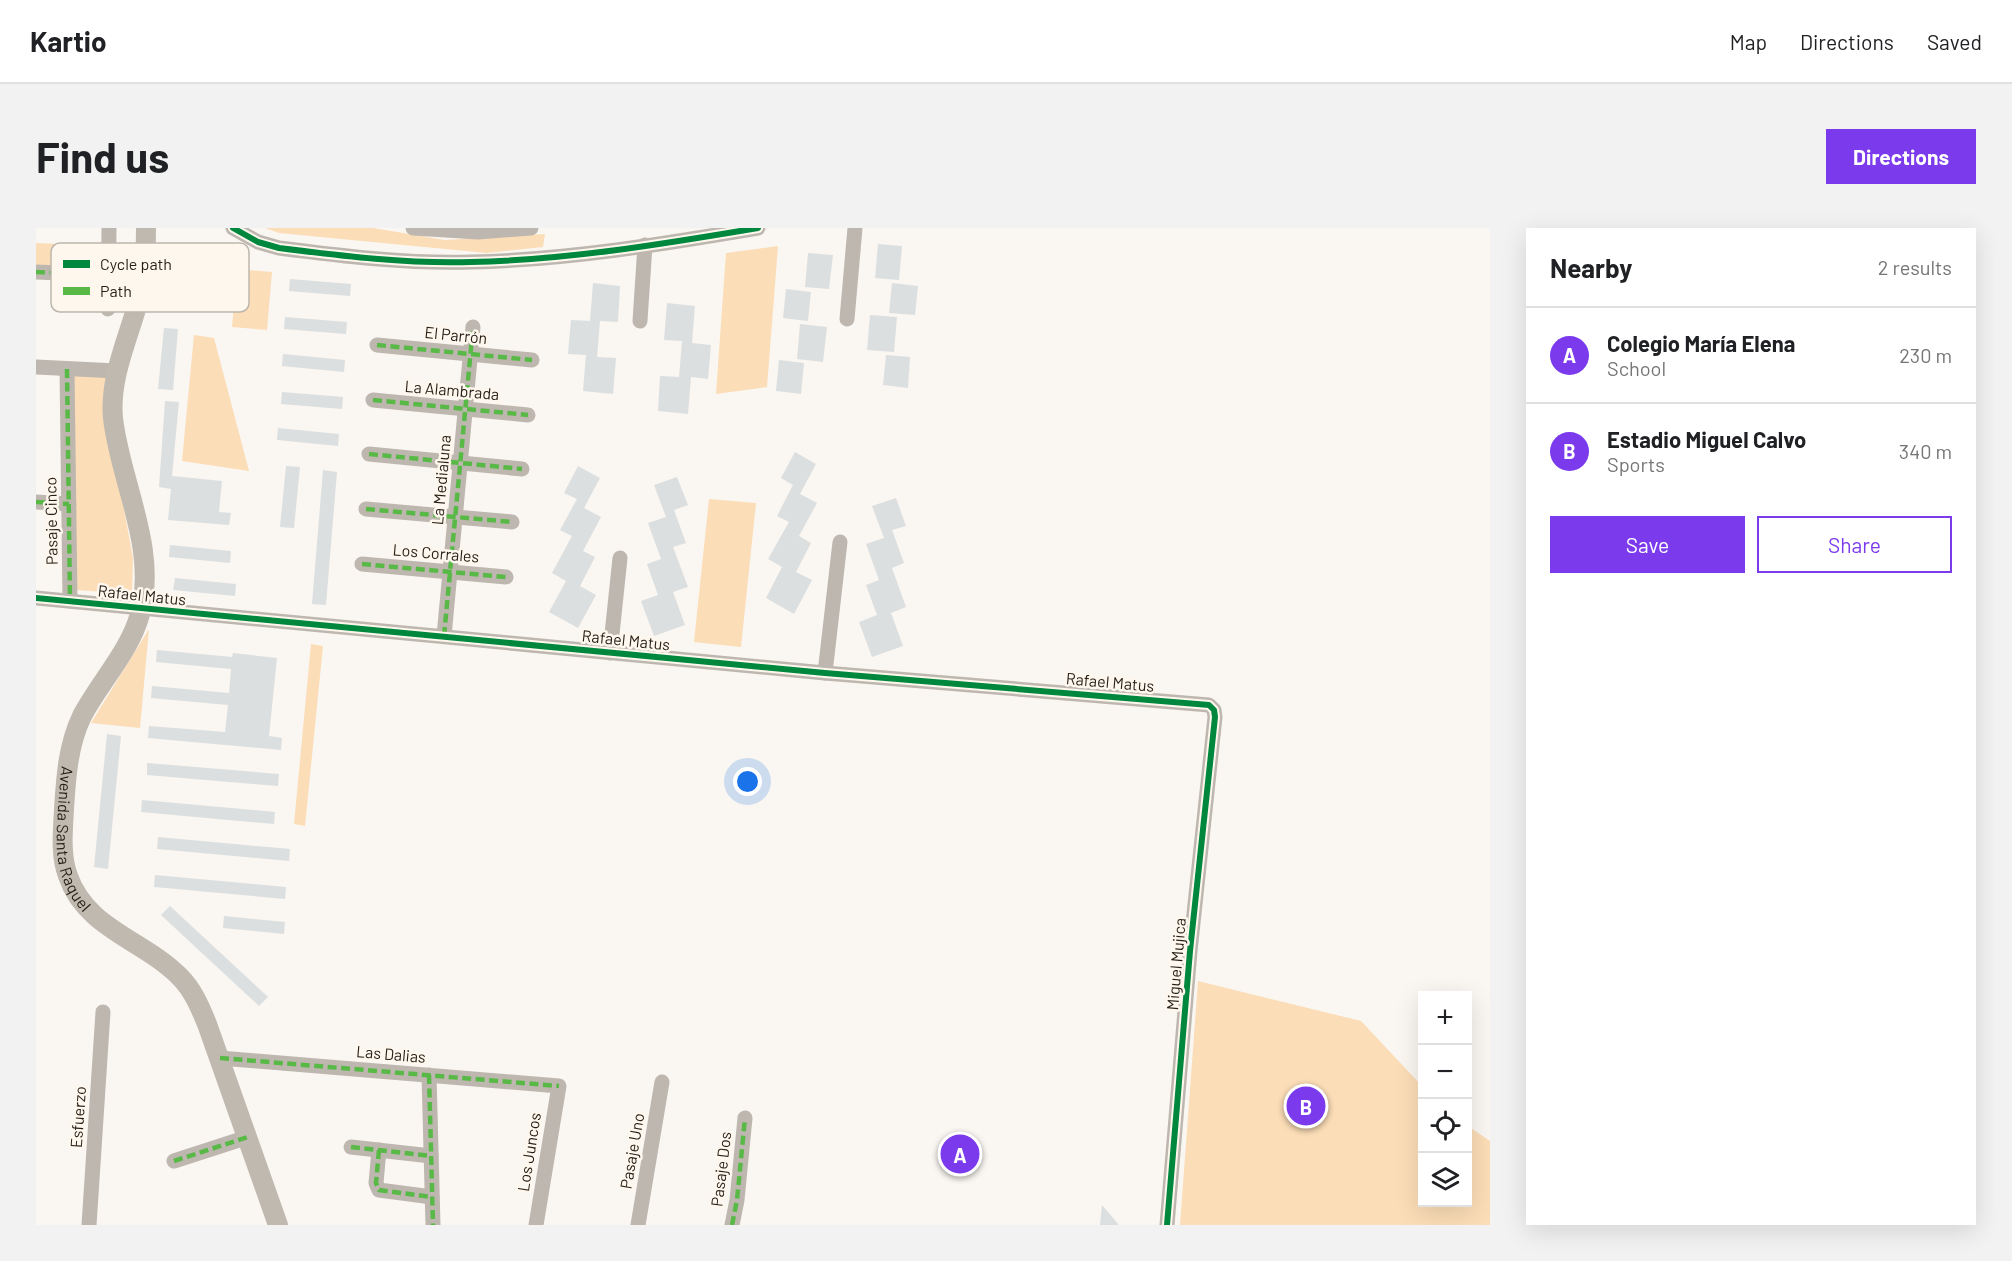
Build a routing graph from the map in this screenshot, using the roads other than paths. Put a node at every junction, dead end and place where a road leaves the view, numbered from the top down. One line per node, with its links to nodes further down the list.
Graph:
1 (109, 228): 8 (street)
2 (146, 228): 9 (main road, Avenida Santa Raquel)
3 (233, 228): 10 (street)
4 (413, 228): 5 (street)
5 (531, 228)
6 (758, 228): 10 (street)
7 (855, 228): 14 (street)
8 (109, 243)
9 (145, 243)
10 (645, 245): 15 (street)
11 (36, 272): 12 (street)
12 (51, 273)
13 (134, 312): 22 (main road, Avenida Santa Raquel)
14 (847, 319)
15 (640, 321)
16 (473, 327): 18 (street, La Medialuna)
17 (377, 345): 18 (street, El Parrón)
18 (471, 354): 19 (street, El Parrón); 24 (street, La Medialuna)
19 (532, 360)
20 (36, 367): 21 (street)
21 (68, 369): 22 (street); 30 (street, Pasaje Cinco)
22 (117, 371): 41 (main road, Avenida Santa Raquel)
23 (373, 400): 24 (street, La Alambrada)
24 (466, 409): 25 (street, La Alambrada); 27 (street, La Medialuna)
25 (528, 415)
26 (369, 454): 27 (street)
27 (460, 463): 28 (street); 32 (street, La Medialuna)
28 (522, 469)
29 (36, 502): 30 (street)
30 (69, 504): 40 (street, Pasaje Cinco)
31 (366, 509): 32 (street)
32 (455, 517): 33 (street); 37 (street, La Medialuna)
33 (512, 522)
34 (840, 542): 44 (street)
35 (620, 558): 43 (street)
36 (362, 564): 37 (street, Los Corrales)
37 (450, 572): 38 (street, Los Corrales); 42 (street, La Medialuna)
38 (506, 577)
39 (36, 598): 40 (street, Rafael Matus)
40 (70, 601): 41 (street, Rafael Matus)
41 (141, 609): 42 (street, Rafael Matus); 47 (main road, Avenida Santa Raquel)
42 (444, 636): 43 (street, Rafael Matus)
43 (610, 652): 44 (street, Rafael Matus)
44 (825, 673): 45 (street, Rafael Matus)
45 (1212, 707): 64 (street, Miguel Mujica)
46 (103, 1012): 58 (street, Esfuerzo)
47 (220, 1058): 48 (street, Las Dalias); 52 (main road, Avenida Santa Raquel)
48 (429, 1075): 50 (street, Las Dalias); 55 (street)
49 (662, 1082): 62 (street, Pasaje Uno)
50 (559, 1086): 61 (street, Los Juncos)
51 (745, 1118): 63 (street, Pasaje Dos)
52 (248, 1137): 56 (street); 59 (main road, Avenida Santa Raquel)
53 (351, 1147): 54 (street)
54 (379, 1150): 55 (street); 57 (street)
55 (431, 1156): 57 (street)
56 (174, 1161)
57 (432, 1197): 60 (street)
58 (89, 1225)
59 (278, 1225)
60 (433, 1225)
61 (536, 1225)
62 (638, 1225)
63 (732, 1225)
64 (1167, 1225)

